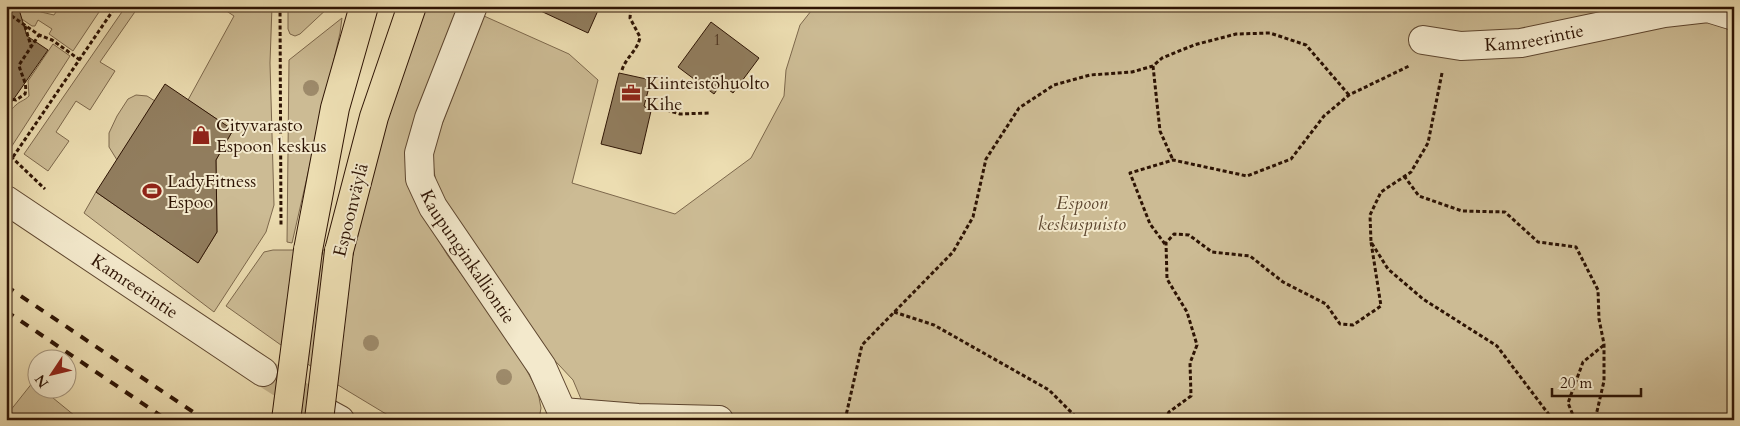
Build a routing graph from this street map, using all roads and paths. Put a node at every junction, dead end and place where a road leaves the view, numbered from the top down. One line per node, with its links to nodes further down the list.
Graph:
1 (116, 6): 13 (path)
2 (280, 6): 24 (path)
3 (364, 6): 32 (main road, Espoonväylä, bridge)
4 (412, 6): 31 (main road, Espoonväylä, bridge)
5 (473, 6): 30 (street, Kaupunginkalliontie)
6 (631, 6): 15 (path)
7 (7, 9): 9 (path)
8 (1734, 16): 11 (street, Kamreerintie)
9 (25, 25): 10 (path); 12 (path)
10 (39, 35): 12 (path); 13 (path)
11 (1436, 42): 16 (path); 22 (path)
12 (31, 47): 17 (path)
13 (80, 60): 20 (path)
14 (1153, 66): 16 (path); 21 (path); 27 (path)
15 (622, 70)
16 (1349, 95): 21 (path)
17 (6, 98)
18 (660, 108): 19 (path)
19 (709, 113)
20 (13, 157)
21 (1173, 160): 26 (path)
22 (1404, 176): 25 (path); 28 (path)
23 (6, 200): 29 (street, Kamreerintie)
24 (281, 234)
25 (1371, 242): 26 (path); 37 (path)
26 (1166, 245): 36 (path)
27 (894, 312): 34 (path); 35 (path)
28 (1604, 344): 38 (path); 39 (path)
29 (262, 372)
30 (561, 416): 33 (street)
31 (329, 418)
32 (286, 420)
33 (719, 420)
34 (845, 420)
35 (1079, 420)
36 (1166, 420)
37 (1553, 420)
38 (1575, 420)
39 (1595, 420)

